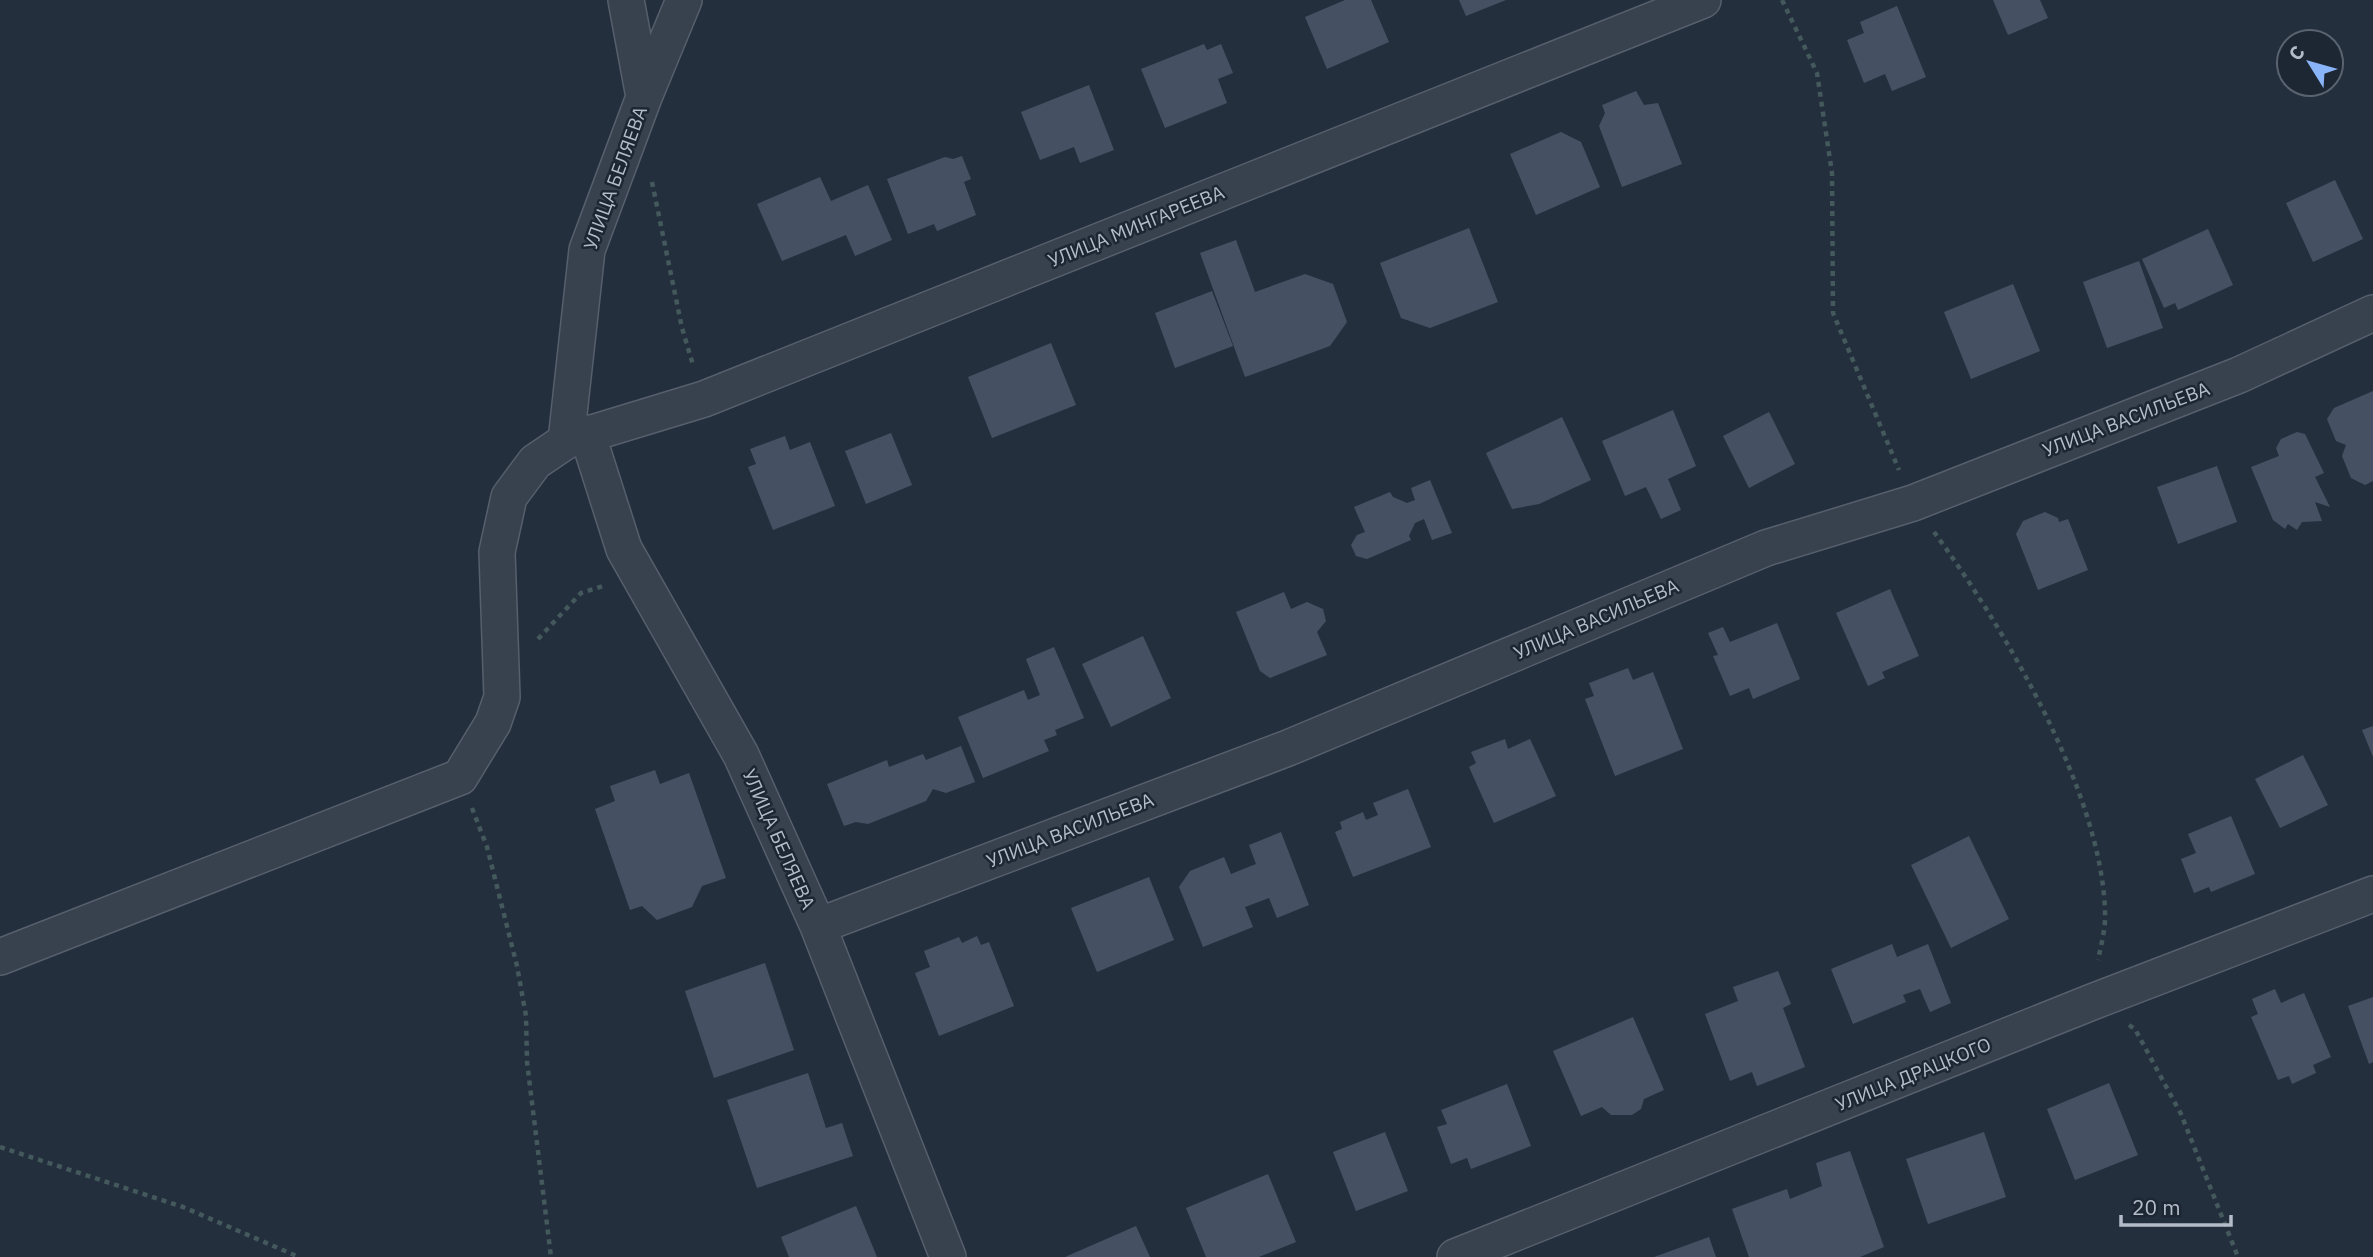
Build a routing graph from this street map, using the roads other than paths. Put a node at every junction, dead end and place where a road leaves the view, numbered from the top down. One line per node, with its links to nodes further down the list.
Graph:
1 (626, 0): 4 (street, УЛИЦА БЕЛЯЕВА)
2 (684, 0): 4 (street)
3 (1703, 0): 6 (street, УЛИЦА МИНГАРЕЕВА)
4 (644, 97): 6 (street, УЛИЦА БЕЛЯЕВА)
5 (2373, 313): 8 (street, УЛИЦА ВАСИЛЬЕВА)
6 (576, 437): 8 (street, УЛИЦА БЕЛЯЕВА); 9 (street, УЛИЦА МИНГАРЕЕВА)
7 (2373, 894): 11 (street, УЛИЦА ДРАЦКОГО)
8 (818, 926): 10 (street, УЛИЦА БЕЛЯЕВА)
9 (0, 955)
10 (948, 1257)
11 (1455, 1257)

